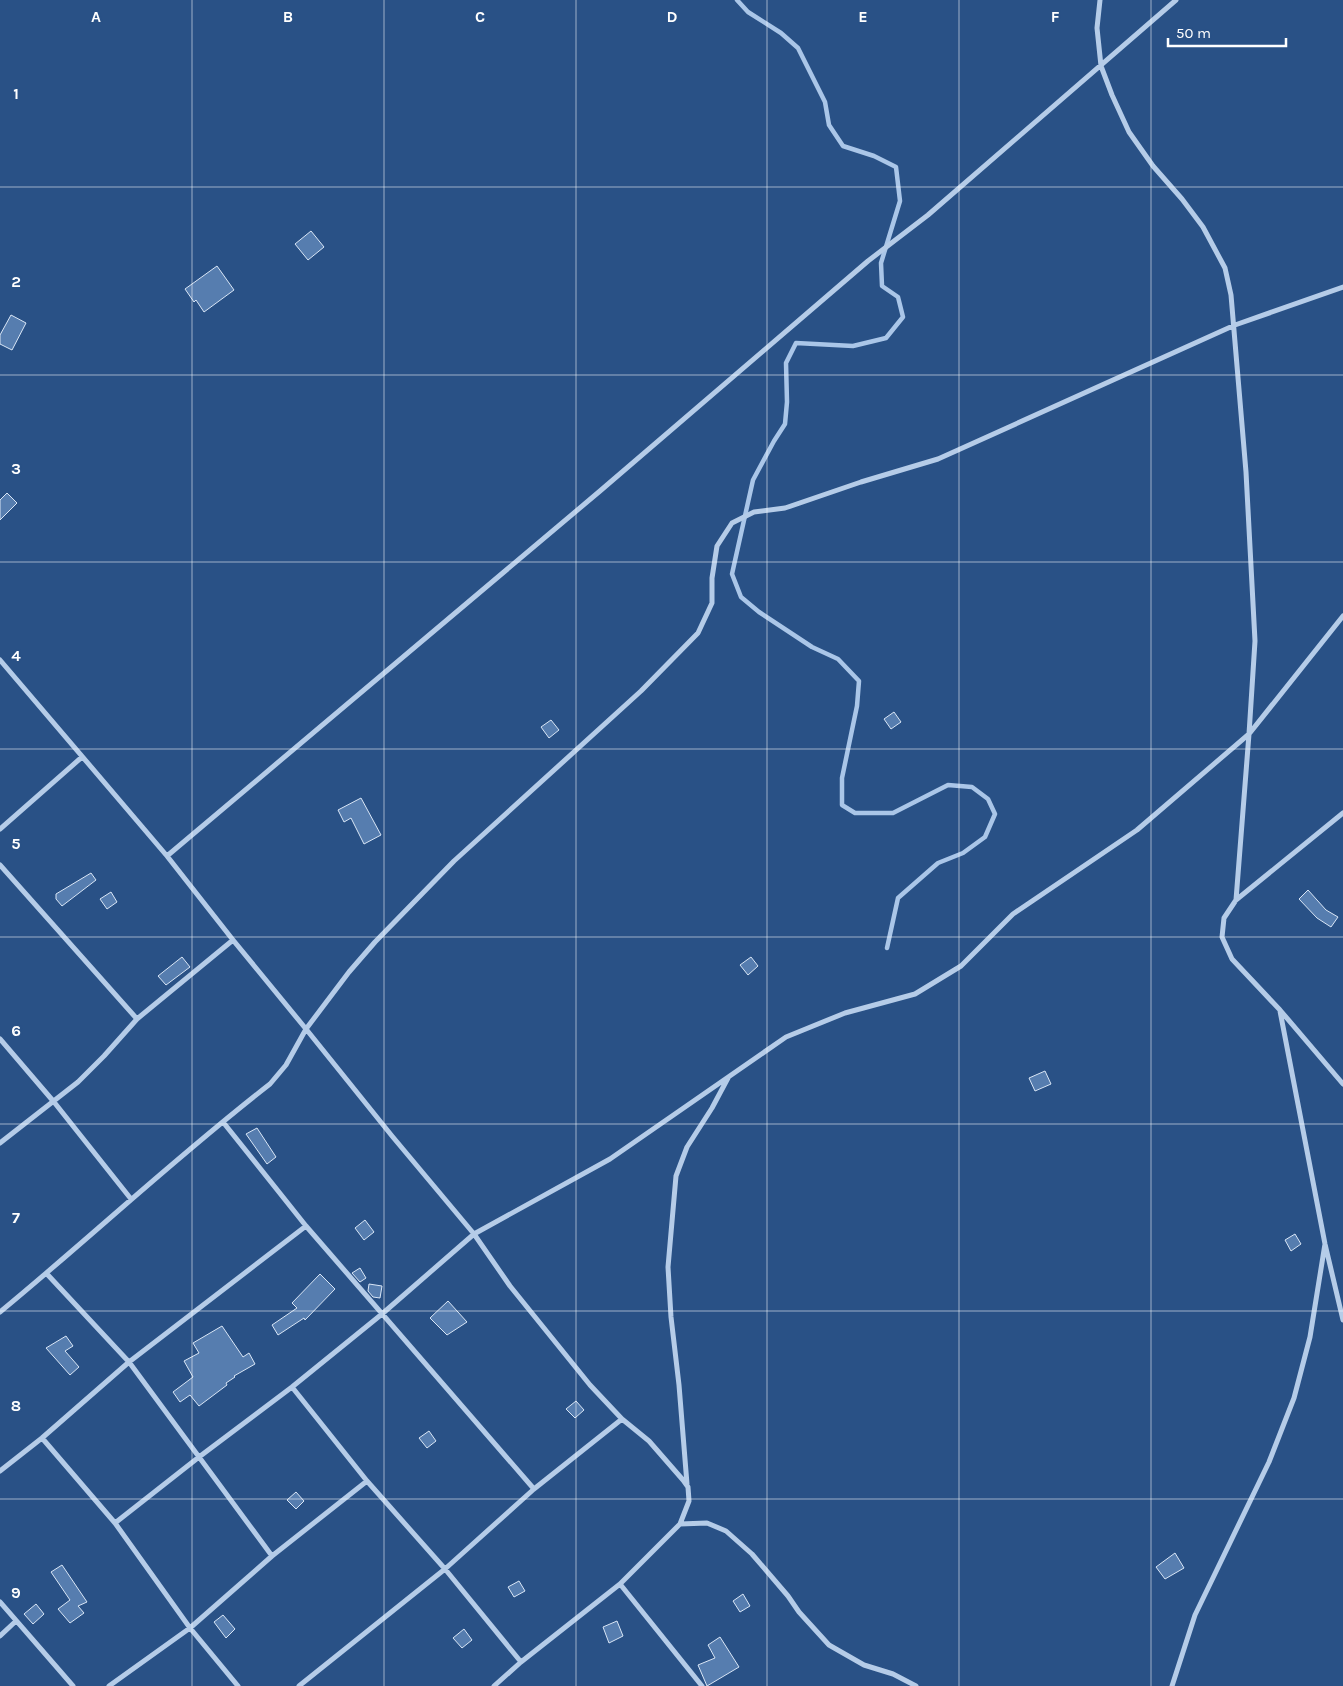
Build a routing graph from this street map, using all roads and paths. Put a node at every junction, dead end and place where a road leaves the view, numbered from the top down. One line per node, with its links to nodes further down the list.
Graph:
1 (1100, 0): 3 (street)
2 (1176, 0): 3 (street)
3 (1101, 66): 5 (street); 12 (street)
4 (1343, 287): 5 (street)
5 (1235, 325): 8 (street); 18 (street)
6 (1343, 616): 8 (street)
7 (0, 660): 9 (street)
8 (1249, 734): 14 (street); 20 (street)
9 (82, 757): 11 (street); 12 (street)
10 (1343, 813): 14 (street)
11 (0, 829)
12 (167, 856): 15 (street)
13 (0, 865): 17 (street)
14 (1236, 900): 16 (street)
15 (233, 940): 17 (street); 18 (street)
16 (1280, 1010): 21 (street); 28 (street)
17 (137, 1019): 22 (street)
18 (306, 1028): 23 (street); 27 (street)
19 (0, 1039): 22 (street)
20 (728, 1077): 27 (street); 40 (street)
21 (1343, 1084)
22 (54, 1102): 24 (street); 25 (street)
23 (223, 1122): 25 (street); 26 (street)
24 (0, 1143)
25 (131, 1199): 29 (street)
26 (306, 1226): 31 (street); 33 (street)
27 (474, 1234): 31 (street); 35 (street)
28 (1325, 1244): 32 (street); 59 (street)
29 (47, 1274): 30 (street); 33 (street)
30 (0, 1312)
31 (382, 1314): 34 (street); 41 (street)
32 (1343, 1320)
33 (129, 1362): 36 (street); 37 (street)
34 (292, 1387): 37 (street); 39 (street)
35 (622, 1419): 40 (street); 41 (street)
36 (42, 1438): 38 (street); 42 (street)
37 (199, 1457): 42 (street); 44 (street)
38 (0, 1471)
39 (367, 1481): 44 (street); 45 (street)
40 (688, 1488): 43 (street)
41 (534, 1490): 45 (street)
42 (115, 1522): 49 (street)
43 (680, 1524): 46 (street); 58 (street)
44 (272, 1556): 49 (street)
45 (445, 1569): 51 (street); 56 (street)
46 (620, 1584): 51 (street); 52 (street)
47 (0, 1602): 48 (street)
48 (16, 1621): 50 (street); 53 (street)
49 (190, 1628): 54 (street); 55 (street)
50 (0, 1636)
51 (521, 1662): 57 (street)
52 (700, 1685)
53 (73, 1686)
54 (109, 1686)
55 (238, 1686)
56 (299, 1686)
57 (494, 1686)
58 (916, 1686)
59 (1172, 1686)

